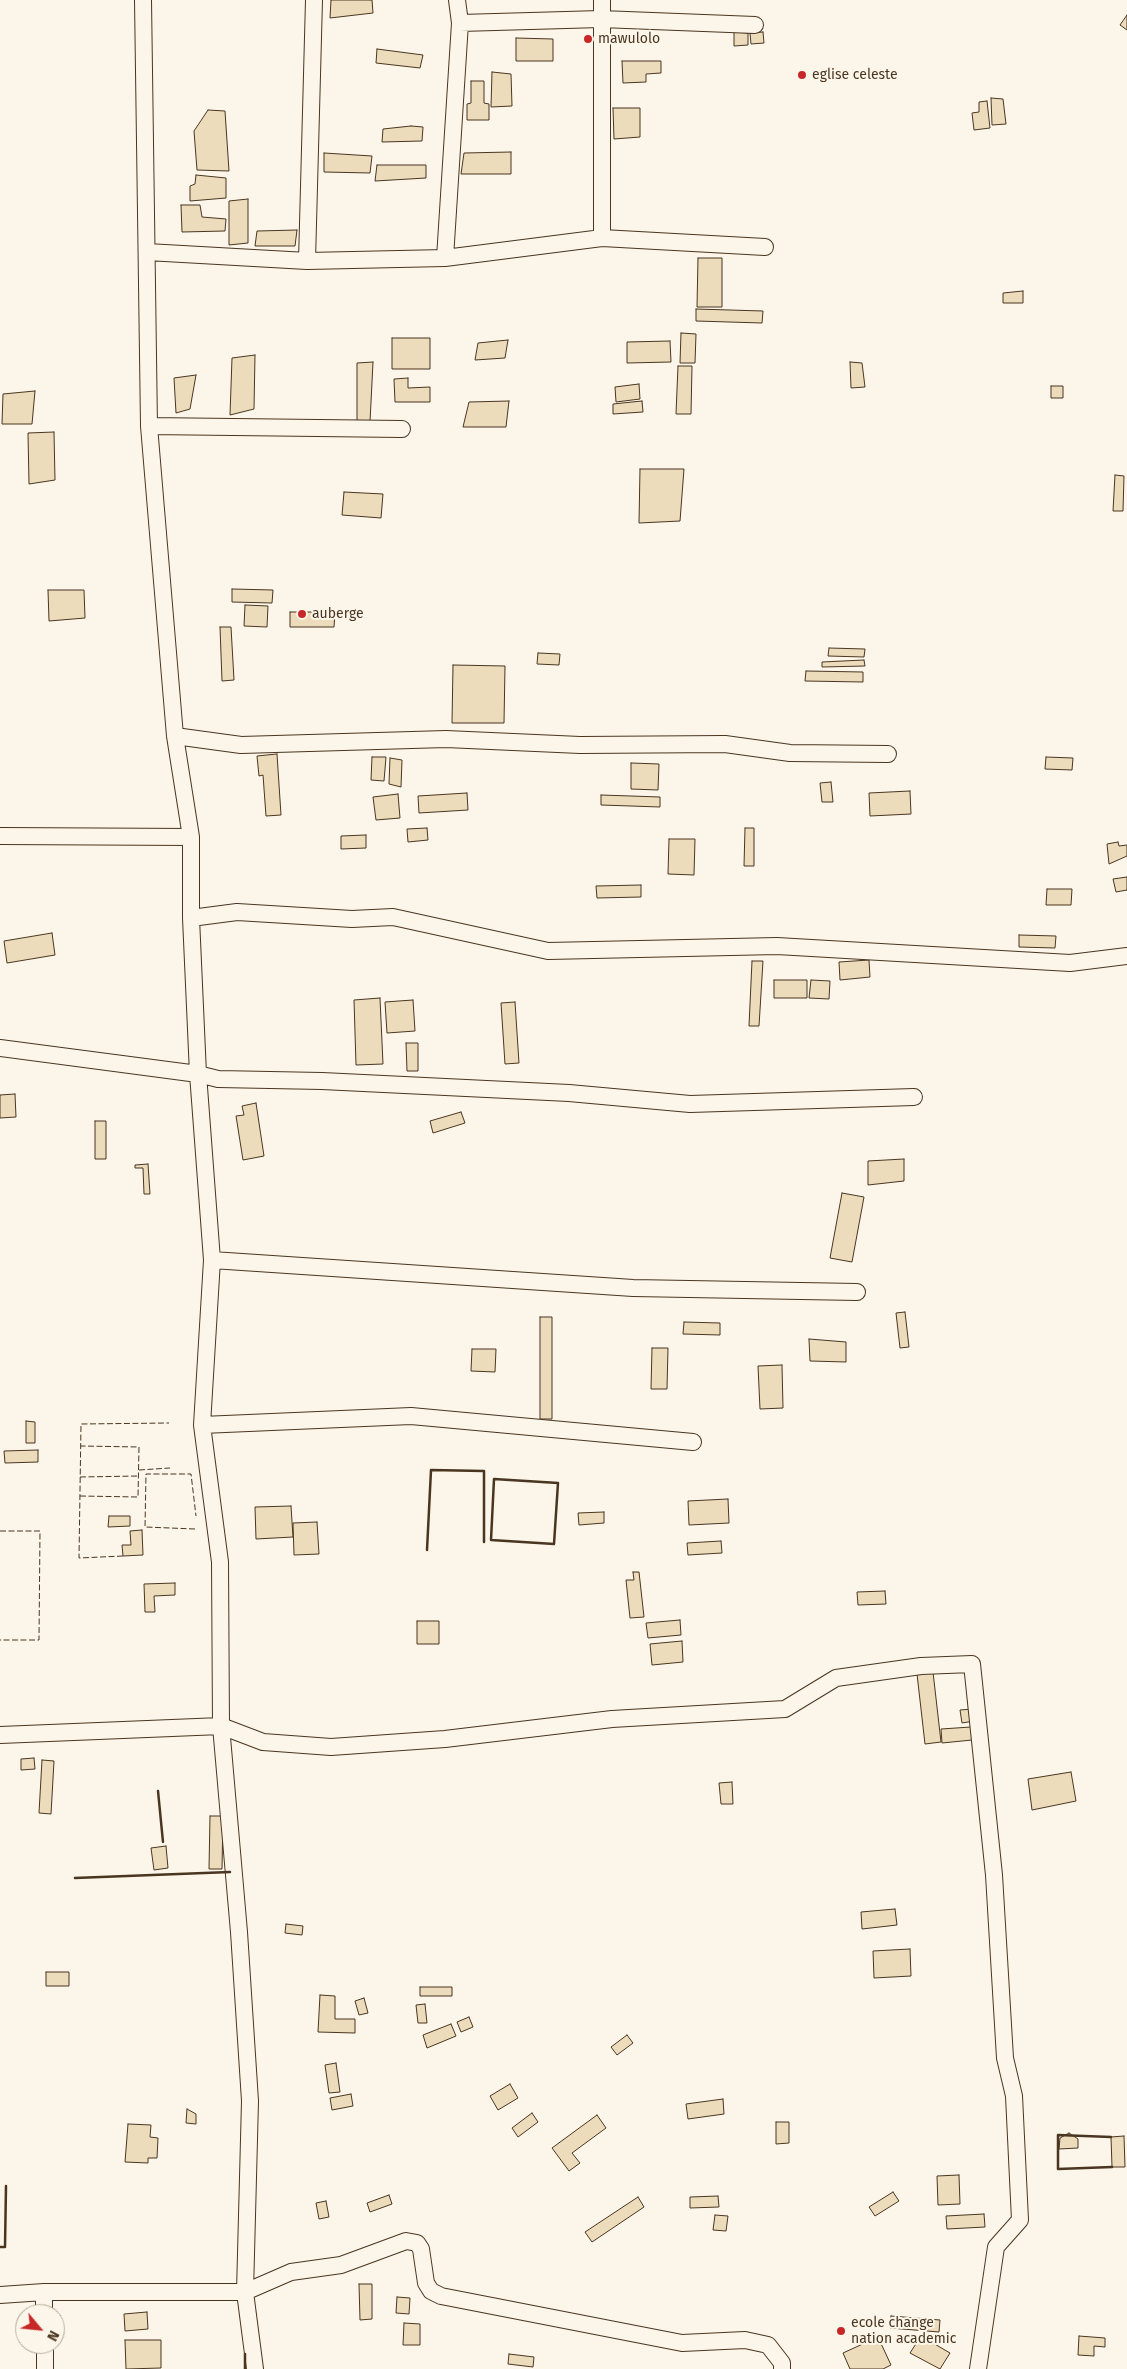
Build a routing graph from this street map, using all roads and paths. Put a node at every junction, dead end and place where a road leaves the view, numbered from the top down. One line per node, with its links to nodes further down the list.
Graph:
1 (143, 0): 10 (street)
2 (314, 0): 12 (street)
3 (457, 0): 6 (street)
4 (602, 0): 5 (street)
5 (601, 18): 6 (street); 7 (street); 8 (street)
6 (460, 23): 11 (street)
7 (756, 25)
8 (602, 238): 9 (street); 11 (street)
9 (765, 248)
10 (147, 252): 12 (street); 13 (street)
11 (445, 258): 12 (street)
12 (307, 261)
13 (149, 426): 14 (street); 15 (street)
14 (402, 429)
15 (175, 736): 16 (street); 18 (street)
16 (888, 754)
17 (0, 836): 18 (street)
18 (191, 837): 19 (street)
19 (191, 918): 20 (street); 22 (street)
20 (1127, 956)
21 (0, 1048): 22 (street)
22 (198, 1074): 23 (street); 24 (street)
23 (914, 1097)
24 (212, 1260): 25 (street); 26 (street)
25 (857, 1292)
26 (202, 1425): 27 (street); 28 (street)
27 (693, 1442)
28 (220, 1726): 29 (street); 31 (street); 38 (street)
29 (0, 1735)
30 (44, 2292): 31 (street); 32 (street); 33 (street)
31 (245, 2292): 36 (street); 37 (street)
32 (0, 2295)
33 (44, 2304)
34 (45, 2354): 35 (street)
35 (46, 2369)
36 (255, 2369)
37 (782, 2369)
38 (978, 2369)

